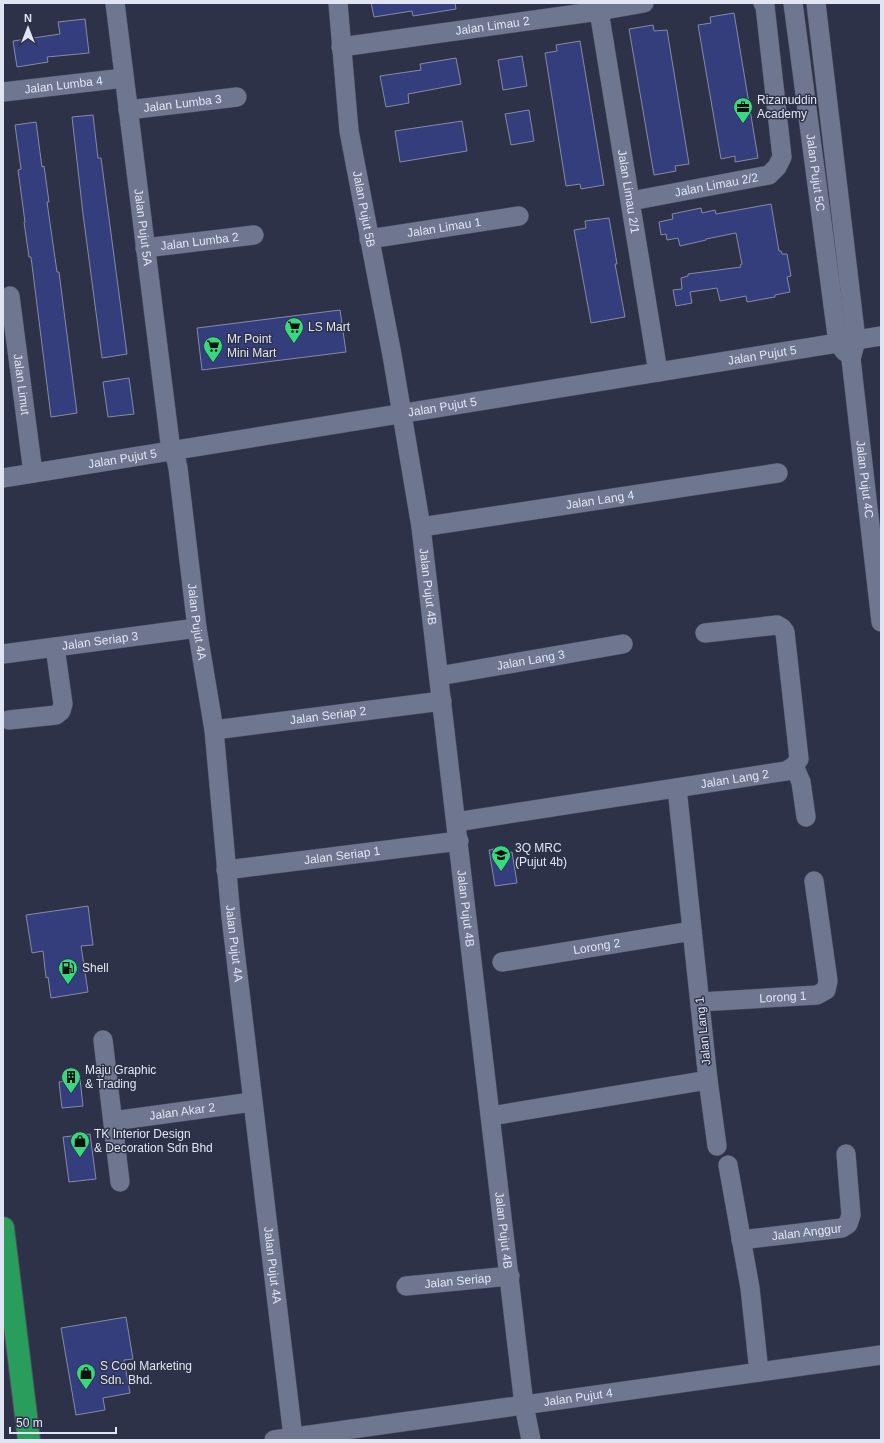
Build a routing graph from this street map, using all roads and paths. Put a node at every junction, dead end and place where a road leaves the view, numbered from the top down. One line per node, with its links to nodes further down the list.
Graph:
1 (115, 3): 9 (street, Jalan Pujut 5A)
2 (338, 3): 8 (street, Jalan Pujut 5B)
3 (644, 3): 7 (street, Jalan Limau 2)
4 (763, 3): 13 (street, Jalan Limau 2/2)
5 (793, 3): 20 (street, Jalan Pujut 5C)
6 (816, 3): 20 (street, Jalan Pujut 5C)
7 (599, 11): 8 (street, Jalan Limau 2); 13 (street, Jalan Limau 2/1)
8 (341, 47): 16 (street, Jalan Pujut 5B)
9 (124, 78): 10 (street, Jalan Lumba 4); 12 (street, Jalan Pujut 5A)
10 (3, 92)
11 (237, 97): 12 (street, Jalan Lumba 3)
12 (128, 110): 17 (street, Jalan Pujut 5A)
13 (631, 201): 21 (street, Jalan Limau 2/1)
14 (519, 216): 16 (street, Jalan Limau 1)
15 (254, 235): 17 (street, Jalan Lumba 2)
16 (369, 239): 22 (street, Jalan Pujut 5B)
17 (145, 248): 23 (street, Jalan Pujut 5A)
18 (10, 296): 24 (street, Jalan Limut)
19 (881, 336): 20 (street, Jalan Pujut 5)
20 (847, 341): 21 (street, Jalan Pujut 5); 28 (street, Jalan Pujut 4C)
21 (658, 372): 22 (street, Jalan Pujut 5)
22 (402, 413): 23 (street, Jalan Pujut 5); 27 (street, Jalan Pujut 4B)
23 (170, 451): 24 (street, Jalan Pujut 5); 29 (street, Jalan Pujut 4A)
24 (33, 473): 26 (street, Jalan Pujut 5)
25 (778, 473): 27 (street, Jalan Lang 4)
26 (3, 478)
27 (421, 527): 34 (street, Jalan Pujut 4B)
28 (881, 622)
29 (197, 628): 32 (street, Jalan Seriap 3); 37 (street, Jalan Pujut 4A)
30 (705, 633): 38 (street)
31 (623, 644): 34 (street, Jalan Lang 3)
32 (55, 647): 33 (street, Jalan Seriap 3); 36 (street)
33 (3, 654)
34 (439, 676): 35 (street, Jalan Pujut 4B)
35 (442, 701): 37 (street, Jalan Seriap 2); 41 (street, Jalan Pujut 4B)
36 (9, 720)
37 (214, 730): 43 (street, Jalan Pujut 4A)
38 (794, 766): 39 (street, Jalan Lang 2); 40 (street)
39 (678, 788): 41 (street, Jalan Lang 2); 45 (street, Jalan Lang 1)
40 (806, 817)
41 (456, 822): 42 (street, Jalan Pujut 4B)
42 (458, 841): 43 (street, Jalan Seriap 1); 51 (street, Jalan Pujut 4B)
43 (226, 870): 50 (street, Jalan Pujut 4A)
44 (814, 881): 47 (street, Lorong 1)
45 (692, 931): 46 (street, Lorong 2); 47 (street, Jalan Lang 1)
46 (502, 962)
47 (700, 1002): 49 (street, Jalan Lang 1)
48 (103, 1040): 52 (street)
49 (708, 1080): 51 (street, Jalan Lang 1); 53 (street)
50 (252, 1102): 52 (street, Jalan Akar 2); 65 (street, Jalan Pujut 4A)
51 (491, 1116): 59 (street, Jalan Pujut 4B)
52 (113, 1120): 56 (street)
53 (717, 1146)
54 (846, 1154): 58 (street, Jalan Anggur)
55 (728, 1165): 58 (street)
56 (120, 1182)
57 (3, 1228): 66 (highway)
58 (741, 1240): 62 (street)
59 (510, 1276): 60 (street, Jalan Seriap); 63 (street, Jalan Pujut 4B)
60 (406, 1286)
61 (881, 1355): 62 (street, Jalan Pujut 4)
62 (759, 1372): 63 (street, Jalan Pujut 4)
63 (524, 1405): 64 (street, Jalan Pujut 4); 68 (street, Jalan Pujut 4B)
64 (336, 1436): 65 (street, Jalan Pujut 4)
65 (293, 1437): 67 (street, Jalan Pujut 4)
66 (29, 1440)
67 (274, 1440)
68 (531, 1440)

